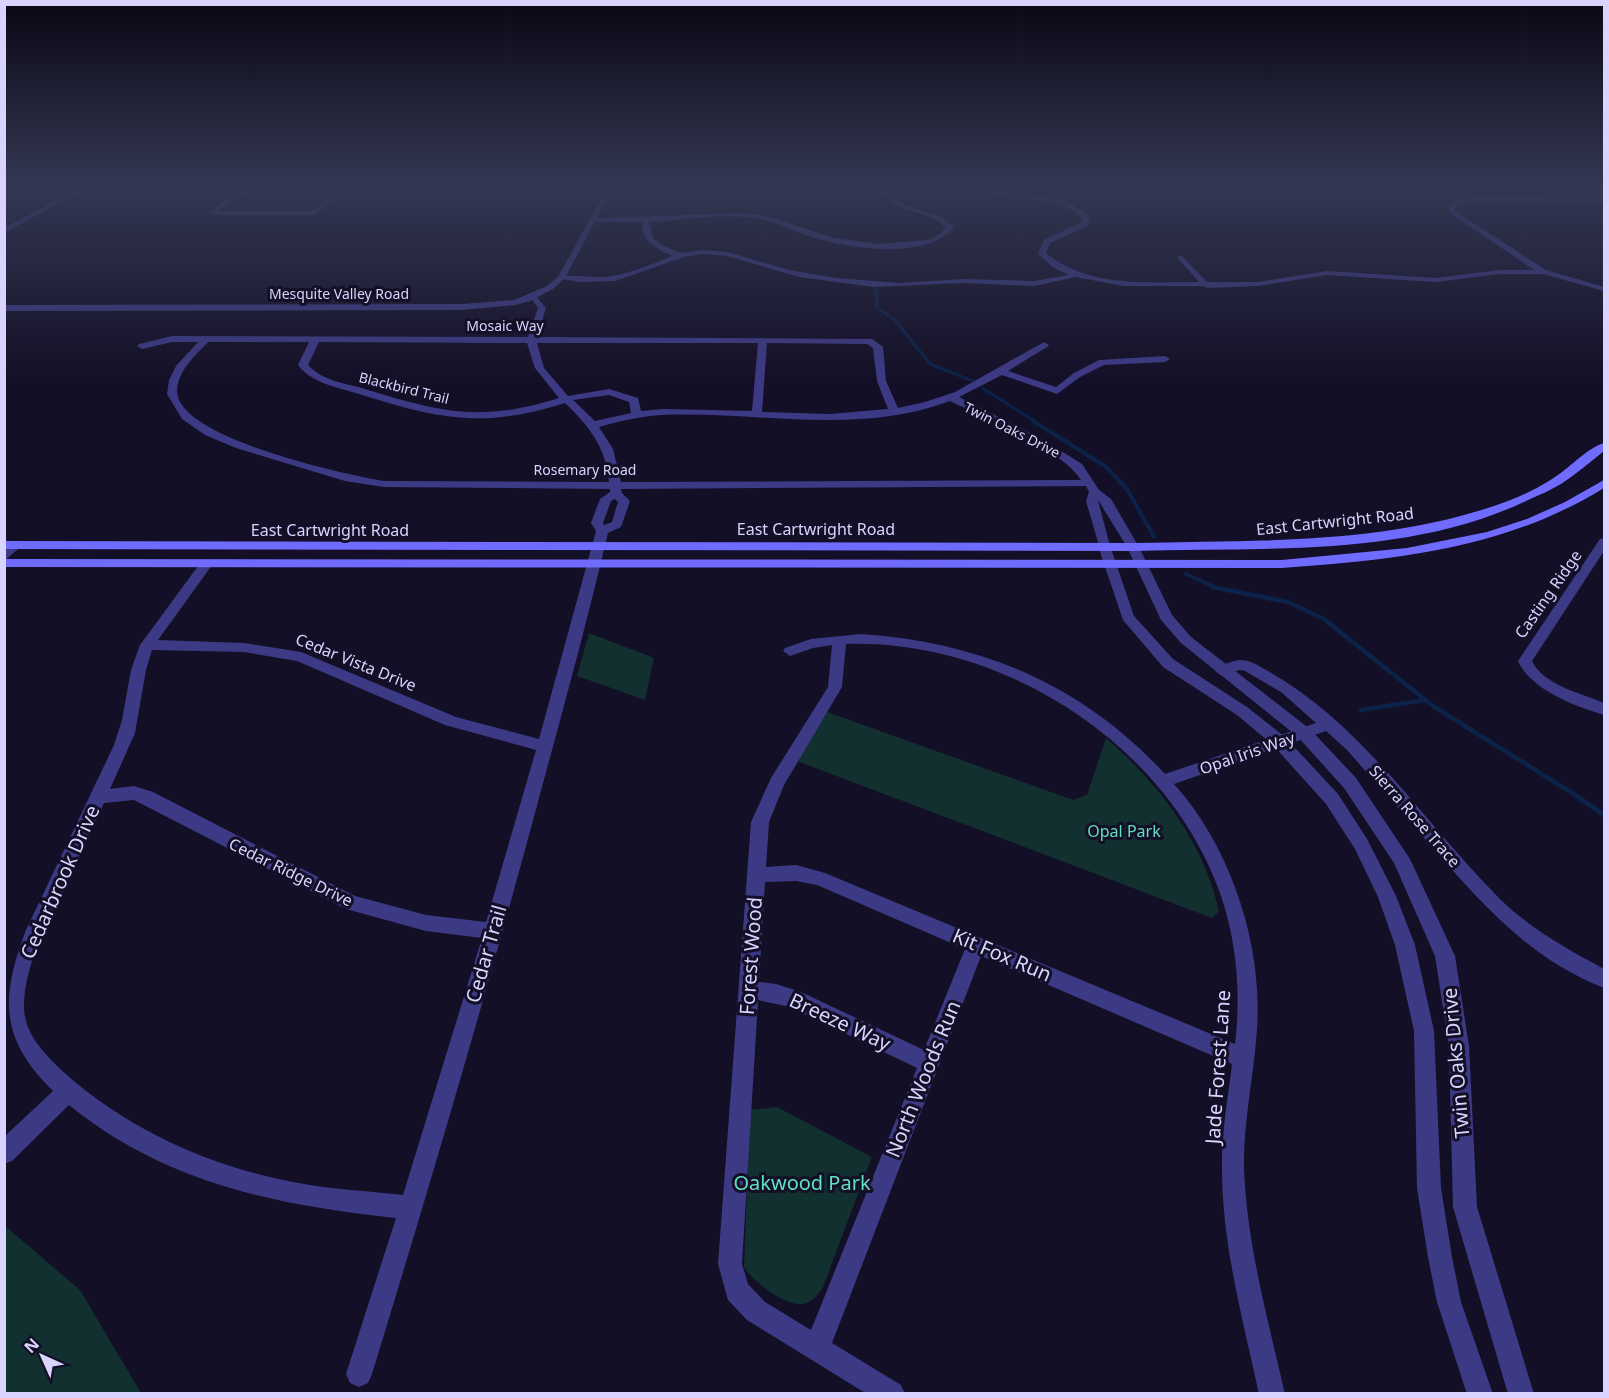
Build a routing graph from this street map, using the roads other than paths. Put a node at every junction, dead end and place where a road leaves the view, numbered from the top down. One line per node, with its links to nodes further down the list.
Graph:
1 (576, 251): 9 (street, Mesquite Valley Road)
2 (670, 251): 5 (street)
3 (1042, 251): 8 (street)
4 (1512, 251): 7 (street)
5 (678, 255): 8 (street); 9 (street)
6 (1181, 256): 10 (street)
7 (1543, 272): 10 (street); 11 (street)
8 (1076, 275): 10 (street)
9 (561, 278): 12 (street, Mesquite Valley Road)
10 (1207, 286)
11 (1605, 289)
12 (535, 298): 13 (street, Mesquite Valley Road); 14 (street)
13 (4, 308)
14 (532, 339): 16 (street, Mosaic Way); 17 (street, Mosaic Way); 23 (street, Cedar Trail)
15 (205, 340): 16 (street, Mosaic Way); 19 (street, Mosaic Way); 31 (street, Rosemary Road)
16 (315, 340): 23 (street, Blackbird Trail)
17 (763, 340): 24 (street, Mosaic Way); 26 (street)
18 (1044, 345): 21 (street)
19 (141, 346)
20 (1165, 359): 21 (street)
21 (999, 372): 22 (street)
22 (950, 398): 24 (street); 30 (street, Twin Oaks Drive)
23 (567, 400): 25 (street); 27 (street, Cedar Trail)
24 (895, 411): 26 (street)
25 (636, 414): 26 (street); 27 (street)
26 (757, 415)
27 (593, 425): 31 (street, Cedar Trail)
28 (1605, 446): 35 (main road, East Cartwright Road)
29 (1605, 483): 39 (main road, East Cartwright Road)
30 (1092, 488): 31 (street, Rosemary Road); 35 (street, Twin Oaks Drive); 36 (street, Twin Oaks Drive)
31 (616, 489): 34 (street, Cedar Trail); 34 (street, Cedar Trail)
32 (1605, 542): 45 (street, Casting Ridge)
33 (11, 545): 34 (main road, East Cartwright Road); 37 (street)
34 (599, 547): 36 (main road, East Cartwright Road); 36 (main road, East Cartwright Road); 40 (main road, East Cartwright Road); 49 (street, Cedar Trail)
35 (1132, 547): 36 (main road, East Cartwright Road); 39 (street, Twin Oaks Drive)
36 (1107, 555): 39 (main road, East Cartwright Road); 48 (street, Twin Oaks Drive)
37 (4, 557)
38 (4, 563): 40 (main road, East Cartwright Road)
39 (1141, 564): 44 (street, Twin Oaks Drive)
40 (206, 565): 42 (street, Cedarbrook Drive)
41 (838, 641): 43 (street, Jade Forest Lane); 50 (street, Jade Forest Lane); 52 (street, Forest Wood)
42 (147, 645): 49 (street, Cedar Vista Drive); 51 (street, Cedarbrook Drive)
43 (790, 651)
44 (1222, 671): 46 (street, Sierra Rose Trace); 47 (street, Twin Oaks Drive)
45 (1605, 709)
46 (1329, 724): 47 (street, Opal Iris Way); 55 (street, Sierra Rose Trace)
47 (1304, 733): 48 (street, Opal Iris Way); 67 (street, Twin Oaks Drive)
48 (1279, 741): 50 (street, Opal Iris Way); 66 (street, Twin Oaks Drive)
49 (545, 746): 53 (street, Cedar Trail)
50 (1165, 781): 57 (street, Jade Forest Lane)
51 (98, 797): 53 (street, Cedar Ridge Drive); 59 (street, Cedarbrook Drive)
52 (756, 874): 54 (street, Kit Fox Run); 56 (street, Forest Wood)
53 (494, 931): 61 (street, Cedar Trail)
54 (976, 944): 57 (street, Kit Fox Run); 58 (street, North Woods Run)
55 (1605, 979)
56 (748, 990): 58 (street, Breeze Way); 62 (street, Forest Wood)
57 (1243, 1058): 65 (street, Jade Forest Lane)
58 (929, 1064): 62 (street, North Woods Run)
59 (68, 1091): 60 (street); 61 (street, Cedarbrook Drive)
60 (4, 1153)
61 (412, 1208): 63 (street, Cedar Trail)
62 (817, 1348): 64 (street)
63 (359, 1374)
64 (892, 1394)
65 (1272, 1394)
66 (1480, 1394)
67 (1521, 1394)

